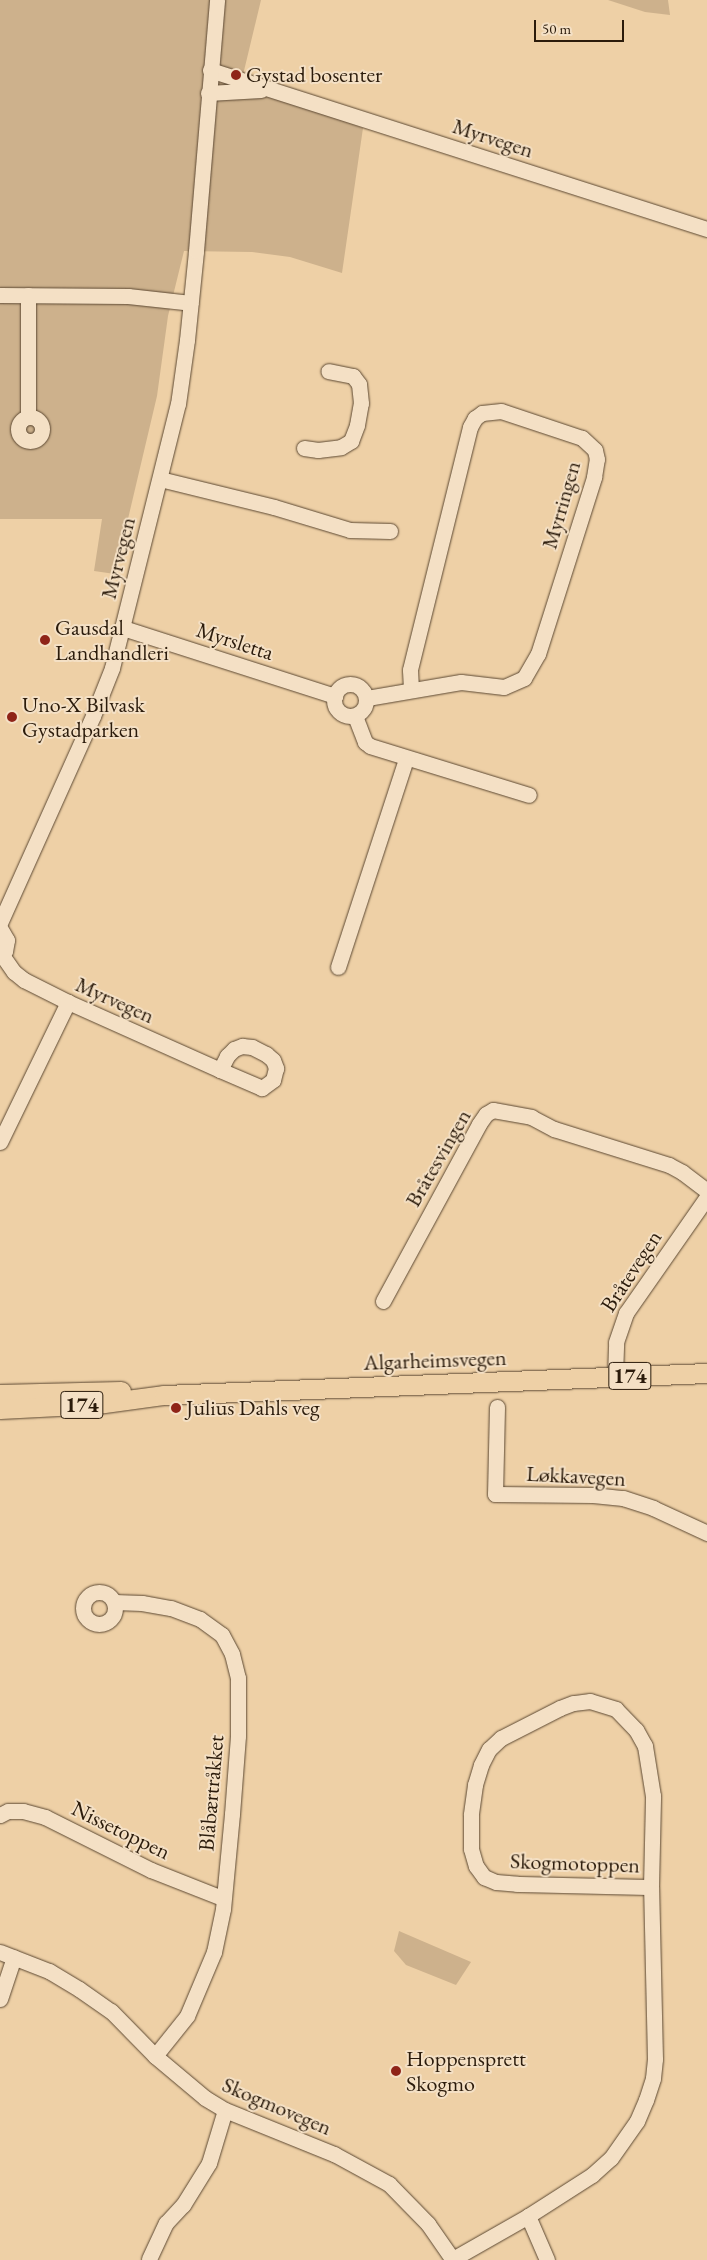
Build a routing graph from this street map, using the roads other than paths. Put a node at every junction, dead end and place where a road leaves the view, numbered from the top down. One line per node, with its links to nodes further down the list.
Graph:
1 (217, 0): 2 (street, Myrvegen)
2 (210, 70): 3 (street, Myrvegen); 4 (street, Myrvegen)
3 (265, 90): 4 (street, Myrvegen); 5 (street, Myrvegen)
4 (208, 92): 8 (street, Myrvegen)
5 (707, 229)
6 (0, 295): 7 (street)
7 (28, 295): 8 (street); 10 (street)
8 (191, 303): 12 (street, Myrvegen)
9 (328, 371): 11 (street)
10 (28, 417)
11 (304, 448)
12 (160, 479): 13 (street); 14 (street, Myrvegen)
13 (390, 531)
14 (123, 628): 16 (street, Myrsletta); 21 (street, Myrvegen)
15 (411, 690): 15 (street, Myrringen); 17 (street, Myrringen)
16 (334, 696): 17 (street); 18 (street)
17 (367, 698): 18 (street)
18 (355, 716): 19 (street)
19 (406, 759): 20 (street); 24 (street)
20 (529, 795)
21 (0, 923)
22 (0, 928): 23 (street)
23 (1, 955): 25 (street, Myrvegen)
24 (338, 967)
25 (68, 1002): 26 (street, Myrvegen); 27 (street)
26 (220, 1070)
27 (0, 1142)
28 (707, 1196): 29 (street, Bråtesvingen); 31 (street, Bråtevegen)
29 (383, 1302)
30 (707, 1373): 31 (main road, Algarheimsvegen / 174)
31 (615, 1376): 33 (main road, Algarheimsvegen / 174)
32 (0, 1394): 33 (main road, Algarheimsvegen / 174)
33 (164, 1395): 35 (main road, Algarheimsvegen / 174)
34 (497, 1407): 36 (street, Løkkavegen)
35 (0, 1409)
36 (707, 1533)
37 (114, 1602): 40 (street, Blåbærtråkket)
38 (0, 1815): 40 (street, Nissetoppen)
39 (651, 1887): 39 (street, Skogmotoppen); 45 (street, Skogmotoppen)
40 (222, 1898): 43 (street, Blåbærtråkket)
41 (7, 1954): 42 (street); 43 (street, Skogmovegen)
42 (0, 1999)
43 (155, 2056): 44 (street, Skogmovegen)
44 (225, 2110): 46 (street); 47 (street, Skogmovegen)
45 (528, 2216): 47 (street, Skogmotoppen); 48 (street)
46 (149, 2259)
47 (452, 2260)
48 (547, 2260)

